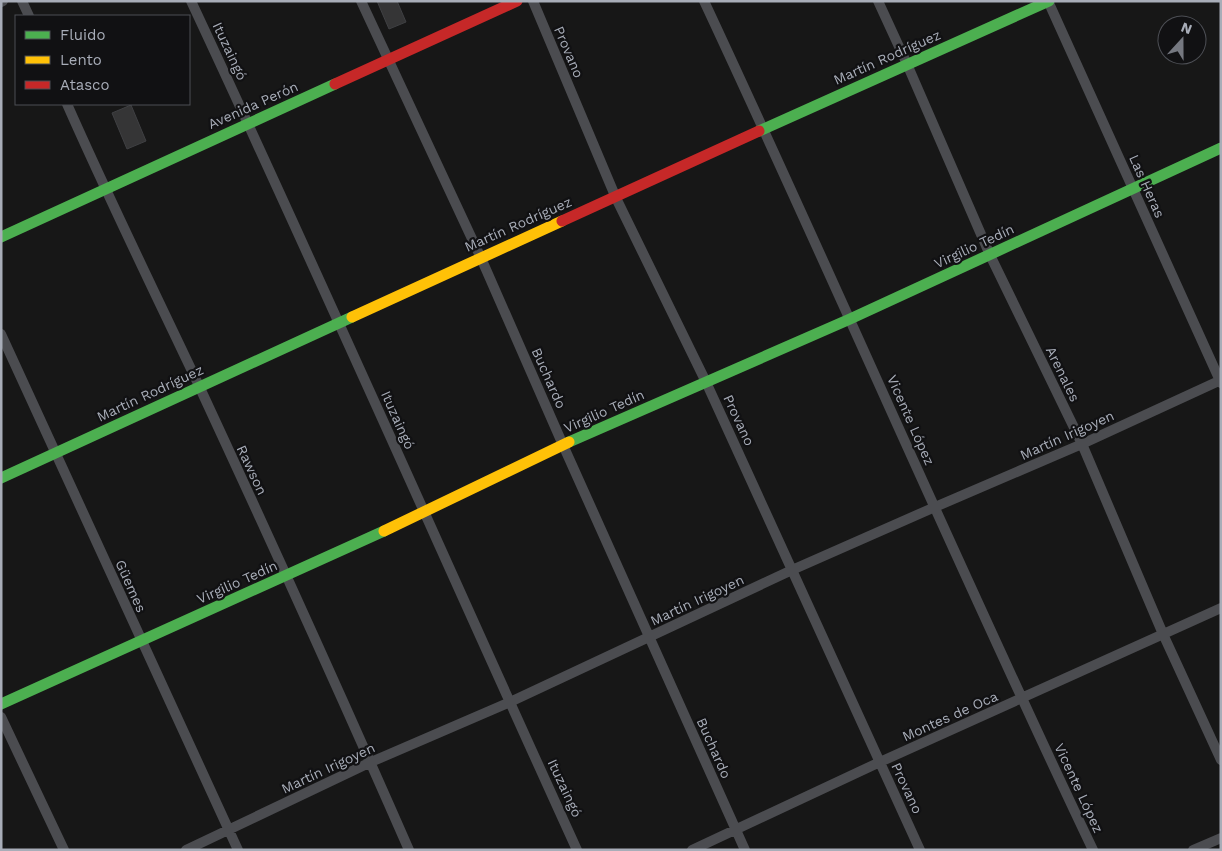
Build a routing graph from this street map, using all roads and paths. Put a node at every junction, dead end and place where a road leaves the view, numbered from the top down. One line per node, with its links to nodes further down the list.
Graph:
1 (22, 1): 9 (street)
2 (191, 1): 13 (street, Ituzaingó)
3 (361, 1): 10 (street, Buchardo)
4 (517, 1): 10 (street, Avenida Perón)
5 (533, 1): 18 (street, Provano)
6 (704, 1): 14 (street, Vicente López)
7 (878, 1): 11 (street, Arenales)
8 (1049, 1): 11 (street, Martín Rodríguez); 17 (street, Las Heras)
9 (28, 15)
10 (388, 61): 13 (street, Avenida Perón); 21 (street, Buchardo)
11 (907, 64): 14 (street, Martín Rodríguez); 20 (street, Arenales)
12 (67, 105): 16 (street, Rawson)
13 (249, 124): 16 (street, Avenida Perón); 23 (street, Ituzaingó)
14 (764, 128): 18 (street, Martín Rodríguez); 22 (street, Vicente López)
15 (1221, 148): 17 (street, Virgilio Tedín)
16 (105, 189): 19 (street, Avenida Perón); 27 (street, Rawson)
17 (1134, 189): 20 (street, Virgilio Tedín); 25 (street, Las Heras)
18 (616, 198): 21 (street, Martín Rodríguez); 26 (street, Provano)
19 (1, 237)
20 (990, 254): 22 (street, Virgilio Tedín); 28 (street, Arenales)
21 (481, 258): 23 (street, Martín Rodríguez); 29 (street, Buchardo)
22 (850, 319): 26 (street, Virgilio Tedín); 32 (street, Vicente López)
23 (340, 323): 27 (street, Martín Rodríguez); 33 (street, Ituzaingó)
24 (1, 334): 30 (street, Güemes)
25 (1220, 381): 28 (street, Martín Irigoyen)
26 (706, 382): 29 (street, Virgilio Tedín); 34 (street, Provano)
27 (199, 387): 30 (street, Martín Rodríguez); 35 (street, Rawson)
28 (1082, 444): 32 (street, Martín Irigoyen); 37 (street, Arenales)
29 (563, 446): 33 (street, Virgilio Tedín); 38 (street, Buchardo)
30 (56, 454): 31 (street, Martín Rodríguez); 39 (street, Güemes)
31 (1, 478)
32 (935, 507): 34 (street, Martín Irigoyen); 40 (street, Vicente López)
33 (424, 513): 35 (street, Virgilio Tedín); 41 (street, Ituzaingó)
34 (792, 570): 38 (street, Martín Irigoyen); 46 (street, Provano)
35 (286, 576): 39 (street, Virgilio Tedín); 45 (street, Rawson)
36 (1221, 608): 37 (street, Montes de Oca)
37 (1163, 634): 40 (street, Montes de Oca); 44 (street, Arenales)
38 (651, 638): 41 (street, Martín Irigoyen); 48 (street, Buchardo)
39 (141, 641): 42 (street, Virgilio Tedín); 47 (street, Güemes)
40 (1021, 699): 46 (street, Montes de Oca); 58 (street, Vicente López)
41 (510, 702): 45 (street, Martín Irigoyen); 54 (street, Ituzaingó)
42 (1, 704)
43 (1, 717): 50 (street)
44 (1221, 760)
45 (371, 762): 47 (street, Martín Irigoyen); 53 (street, Rawson)
46 (880, 762): 48 (street, Montes de Oca); 57 (street, Provano)
47 (229, 830): 51 (street, Martín Irigoyen); 52 (street, Güemes)
48 (736, 830): 55 (street, Montes de Oca); 56 (street, Buchardo)
49 (1221, 838): 59 (street)
50 (64, 850)
51 (186, 850)
52 (238, 850)
53 (409, 850)
54 (577, 850)
55 (692, 850)
56 (745, 850)
57 (920, 850)
58 (1093, 850)
59 (1193, 850)

